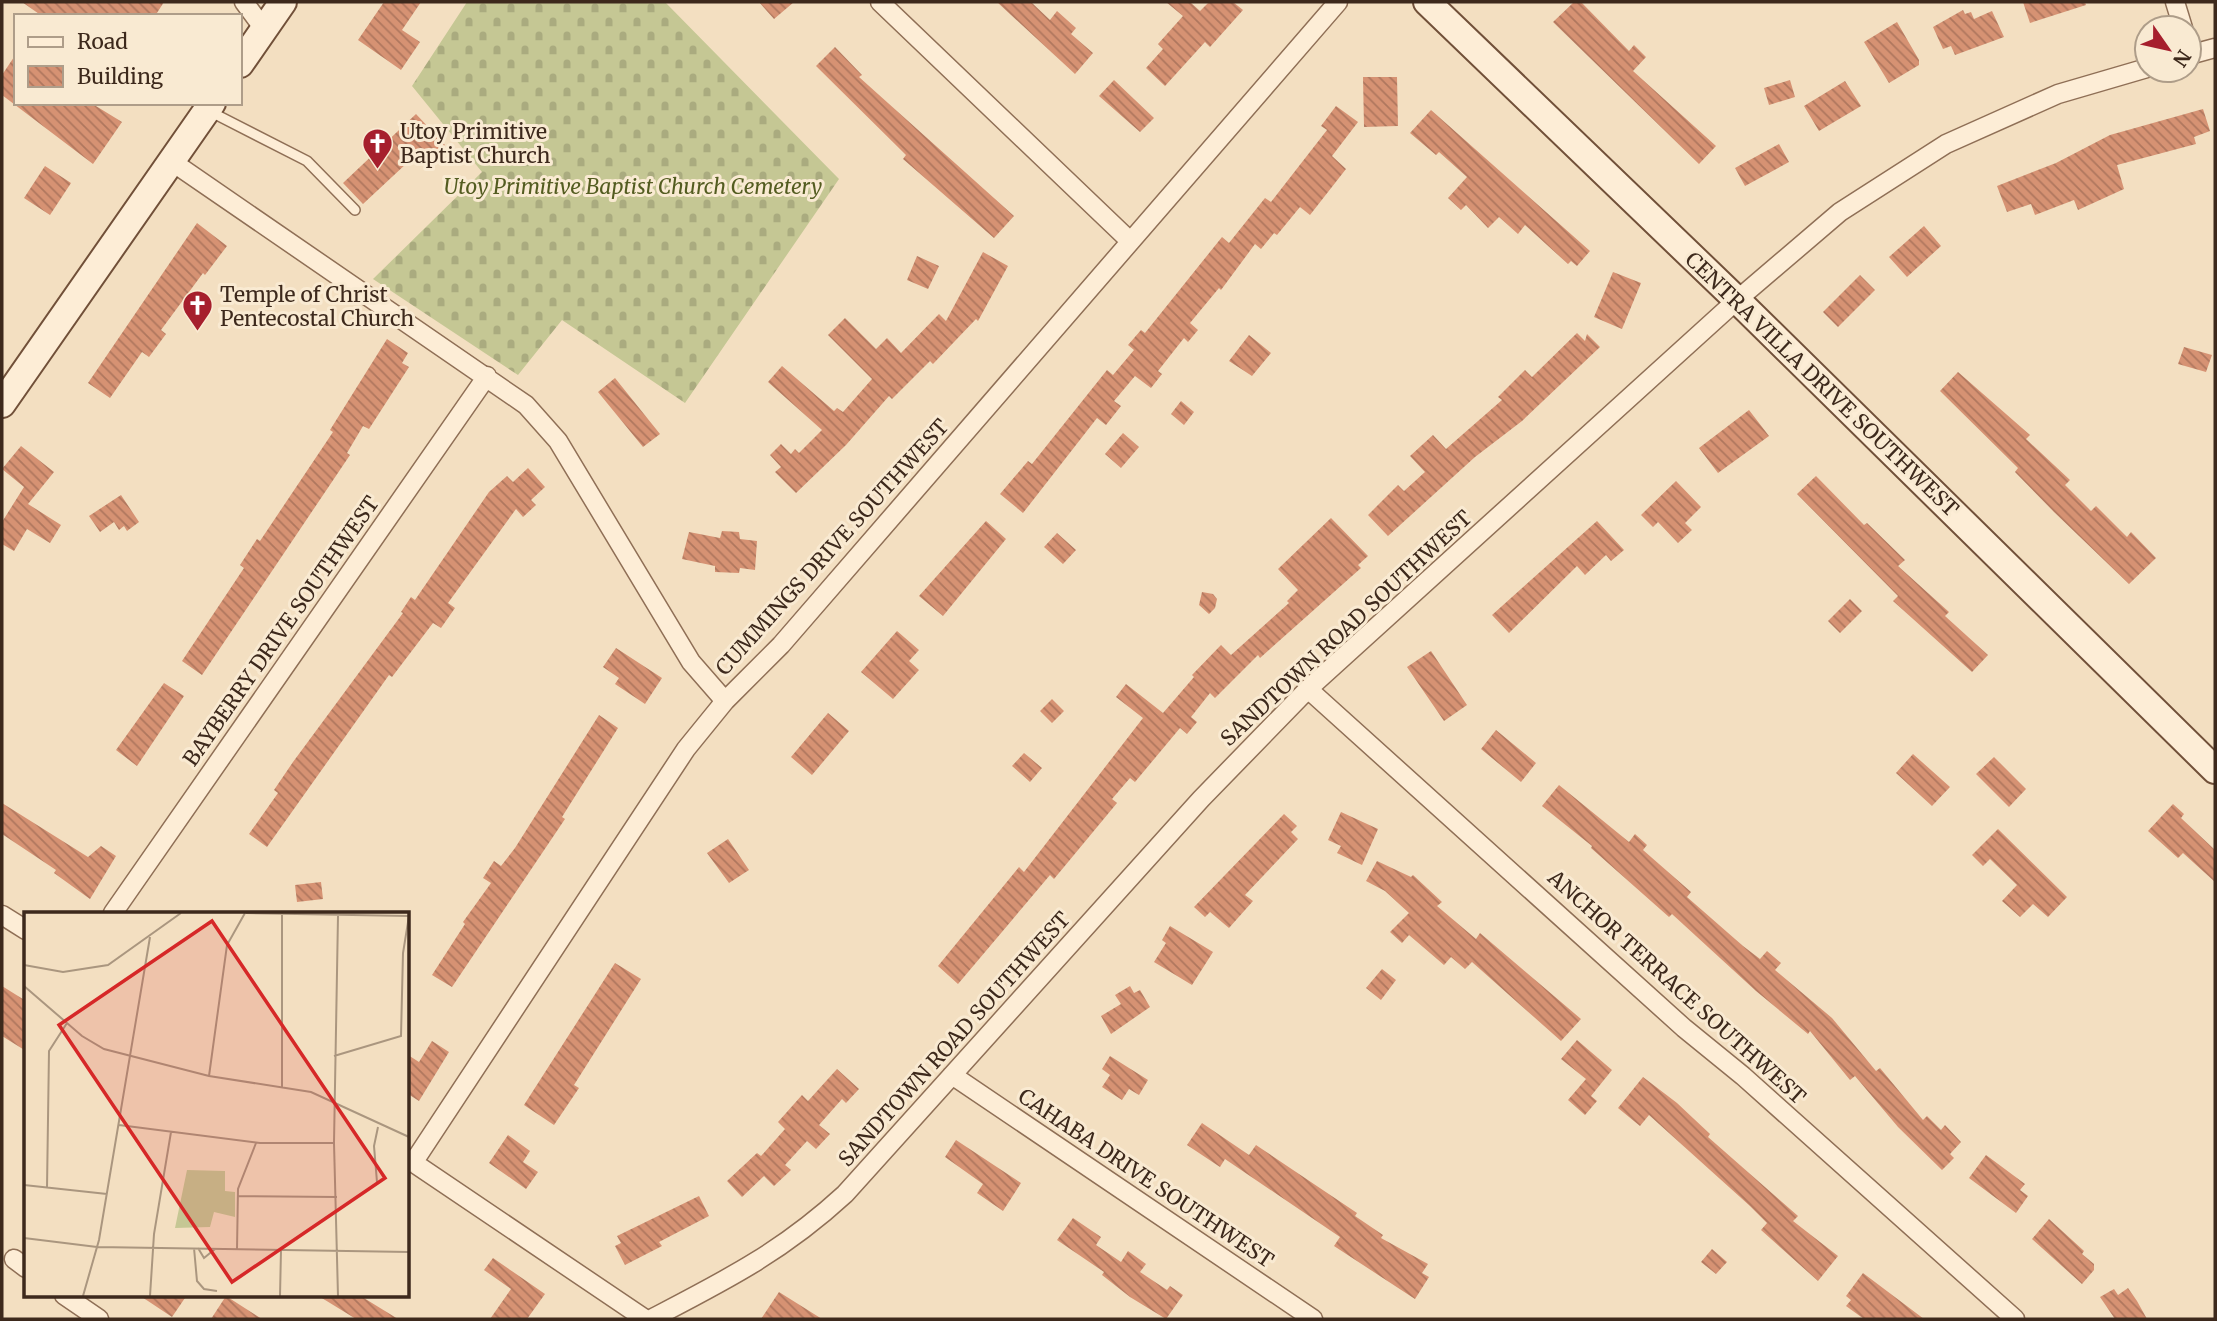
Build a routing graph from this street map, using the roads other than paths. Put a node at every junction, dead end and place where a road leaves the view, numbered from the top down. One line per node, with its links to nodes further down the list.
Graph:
1 (244, 2): 6 (street)
2 (283, 2): 6 (street)
3 (880, 2): 12 (street)
4 (1338, 2): 12 (street, CUMMINGS DRIVE SOUTHWEST)
5 (1426, 2): 13 (street, CENTRA VILLA DRIVE SOUTHWEST)
6 (264, 29): 7 (street)
7 (242, 61)
8 (2133, 72): 13 (street, SANDTOWN ROAD SOUTHWEST)
9 (210, 107): 10 (street); 11 (lane)
10 (172, 161): 14 (street); 15 (street)
11 (355, 211)
12 (1130, 241): 17 (street, CUMMINGS DRIVE SOUTHWEST)
13 (1737, 300): 16 (street, SANDTOWN ROAD SOUTHWEST); 18 (street, CENTRA VILLA DRIVE SOUTHWEST)
14 (487, 376): 17 (street); 19 (street, BAYBERRY DRIVE SOUTHWEST)
15 (2, 404)
16 (1308, 689): 22 (street, SANDTOWN ROAD SOUTHWEST); 29 (street, ANCHOR TERRACE SOUTHWEST)
17 (726, 701): 23 (street, CUMMINGS DRIVE SOUTHWEST)
18 (2215, 770)
19 (114, 912)
20 (2, 915): 21 (street)
21 (24, 929)
22 (952, 1074): 27 (street, SANDTOWN ROAD SOUTHWEST); 28 (street, CAHABA DRIVE SOUTHWEST)
23 (411, 1161): 26 (street)
24 (65, 1296): 25 (street)
25 (99, 1319)
26 (645, 1319)
27 (651, 1319)
28 (1313, 1319)
29 (2015, 1319)

